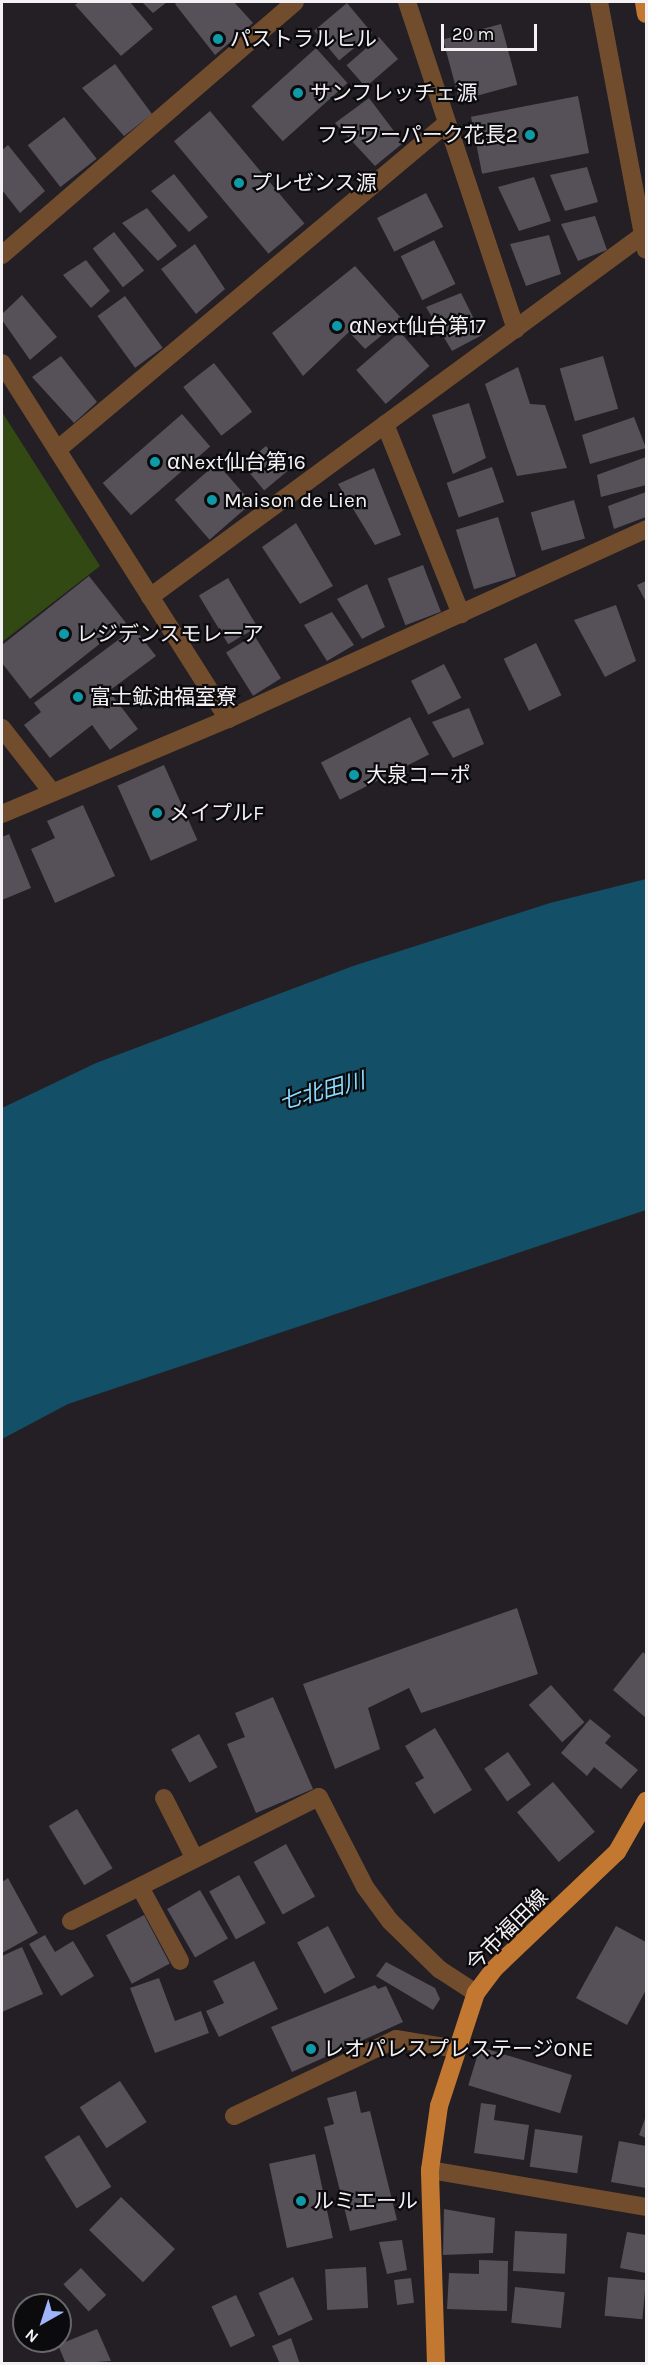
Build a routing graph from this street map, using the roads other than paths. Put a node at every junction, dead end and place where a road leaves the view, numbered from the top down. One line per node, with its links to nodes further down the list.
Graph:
1 (295, 2): 8 (street)
2 (407, 2): 6 (street)
3 (599, 2): 7 (street)
4 (644, 2): 5 (main road)
5 (646, 14)
6 (447, 123): 9 (street); 12 (street)
7 (645, 243): 9 (street)
8 (2, 255)
9 (516, 328): 11 (street)
10 (2, 363): 12 (street)
11 (385, 424): 14 (street); 15 (street)
12 (57, 450): 14 (street)
13 (646, 529): 15 (street)
14 (150, 597): 16 (street)
15 (461, 614): 16 (street)
16 (228, 719): 18 (street)
17 (2, 728): 18 (street)
18 (52, 792): 19 (street)
19 (2, 814)
20 (164, 1798): 22 (street)
21 (646, 1801): 26 (main road, 今市福田線)
22 (195, 1859): 23 (street); 26 (street)
23 (140, 1887): 24 (street); 25 (street)
24 (71, 1922)
25 (180, 1960)
26 (476, 1994): 27 (main road, 今市福田線)
27 (458, 2049): 28 (street); 29 (main road, 今市福田線)
28 (234, 2116)
29 (430, 2170): 30 (street); 31 (main road, 今市福田線)
30 (646, 2207)
31 (436, 2364)

